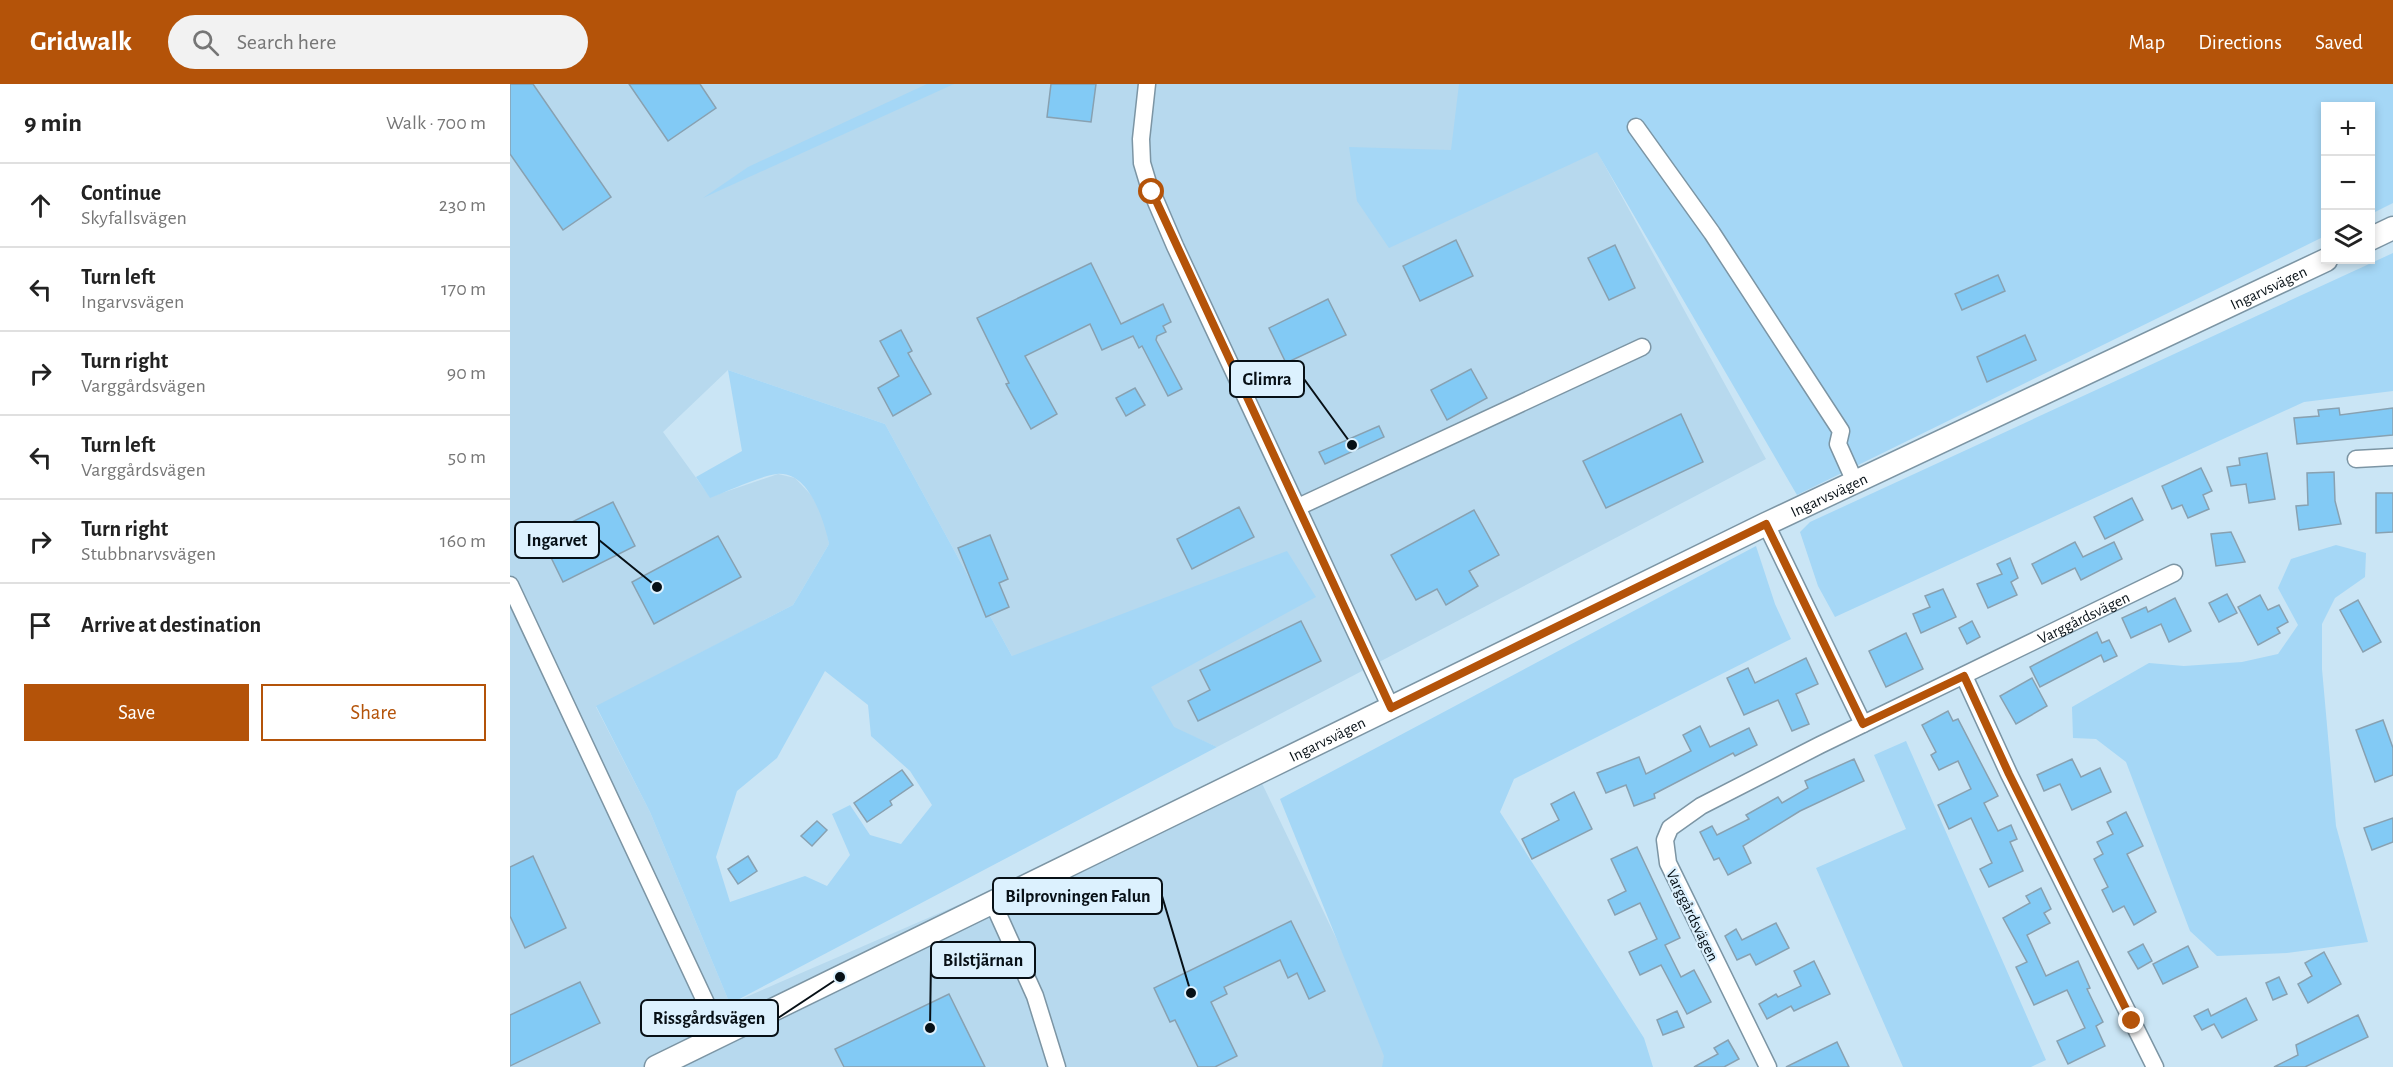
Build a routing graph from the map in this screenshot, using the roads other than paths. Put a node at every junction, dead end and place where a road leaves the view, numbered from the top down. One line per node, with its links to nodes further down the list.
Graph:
1 (1147, 84): 10 (street)
2 (1636, 127): 9 (street)
3 (2393, 228): 4 (street)
4 (2375, 237)
5 (2321, 262): 9 (street, Ingarvsvägen)
6 (1642, 347): 10 (street)
7 (2393, 457): 8 (street)
8 (2356, 459)
9 (1855, 482): 11 (street, Ingarvsvägen)
10 (1298, 507): 15 (street)
11 (1766, 524): 15 (street, Ingarvsvägen); 16 (street)
12 (2174, 573): 14 (street, Varggårdsvägen)
13 (510, 585): 18 (street)
14 (1964, 676): 16 (street, Varggårdsvägen); 22 (street)
15 (1391, 708): 17 (street, Ingarvsvägen)
16 (1863, 724): 21 (street, Varggårdsvägen)
17 (993, 903): 18 (street, Ingarvsvägen); 20 (street)
18 (721, 1035): 19 (street, Ingarvsvägen)
19 (656, 1067)
20 (1057, 1067)
21 (1768, 1067)
22 (2155, 1067)

